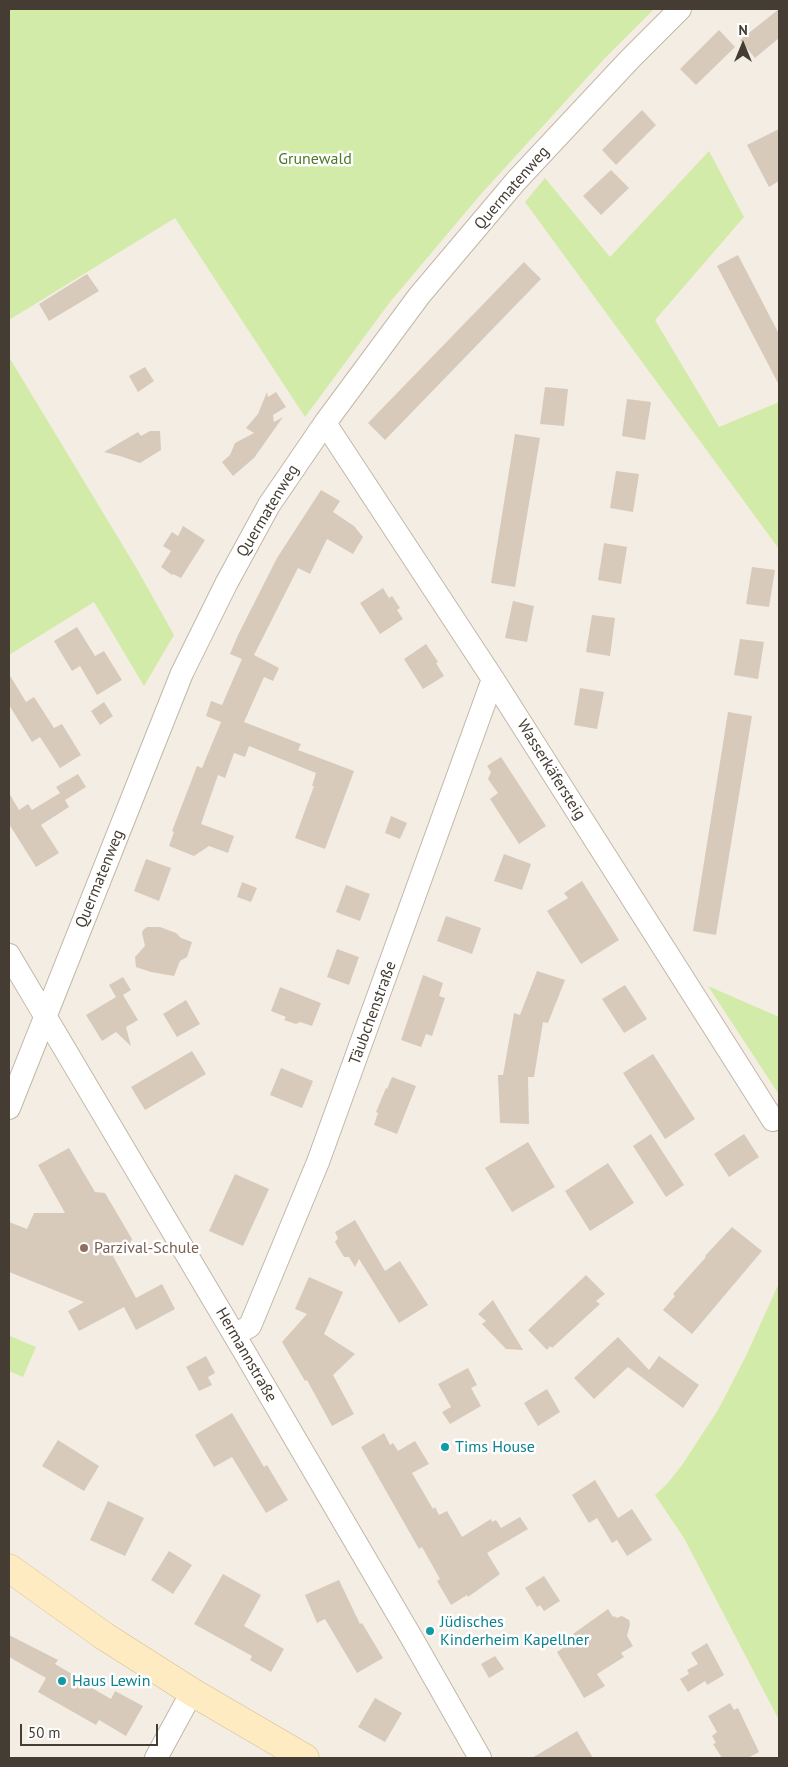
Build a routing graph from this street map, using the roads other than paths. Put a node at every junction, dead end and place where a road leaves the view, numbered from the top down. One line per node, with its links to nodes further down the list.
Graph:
1 (680, 9): 2 (street, Quermatenweg)
2 (325, 423): 3 (street, Wasserkäfersteig); 5 (street, Quermatenweg)
3 (493, 680): 7 (street, Wasserkäfersteig); 8 (street, Täubchenstraße)
4 (9, 955): 5 (street, Hermannstraße)
5 (44, 1016): 6 (street, Quermatenweg); 8 (street, Hermannstraße)
6 (9, 1108)
7 (773, 1120)
8 (235, 1335): 13 (street, Hermannstraße)
9 (9, 1568): 10 (street)
10 (192, 1692): 11 (street); 12 (street)
11 (156, 1758)
12 (305, 1758)
13 (480, 1758)

